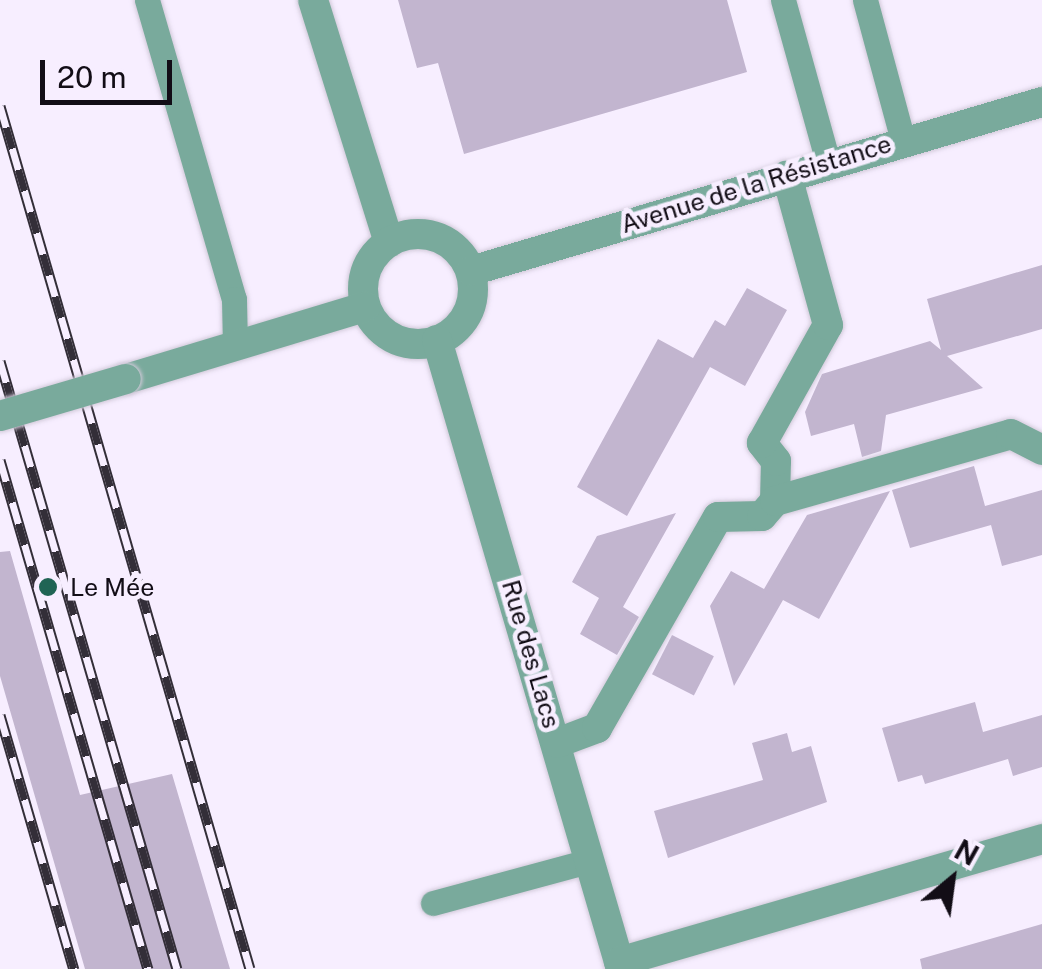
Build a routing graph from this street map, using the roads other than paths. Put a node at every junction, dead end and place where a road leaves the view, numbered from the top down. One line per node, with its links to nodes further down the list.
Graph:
1 (146, 0): 13 (lane)
2 (314, 0): 9 (street)
3 (783, 0): 7 (lane)
4 (865, 0): 6 (lane)
5 (1042, 102): 6 (street, Avenue de la Résistance)
6 (903, 140): 7 (street, Avenue de la Résistance)
7 (828, 162): 8 (street, Avenue de la Résistance)
8 (787, 176): 10 (street, Avenue de la Résistance); 16 (street)
9 (389, 242): 10 (street); 11 (street)
10 (471, 271): 12 (street)
11 (365, 308): 12 (street); 13 (street)
12 (437, 340): 17 (street, Rue des Lacs)
13 (235, 347): 14 (street, bridge)
14 (0, 416)
15 (1042, 450): 16 (street)
16 (775, 501): 17 (street)
17 (557, 743): 19 (street, Rue des Lacs)
18 (1042, 839): 21 (street)
19 (589, 861): 20 (lane); 21 (street, Rue des Lacs)
20 (432, 903)
21 (620, 966)

